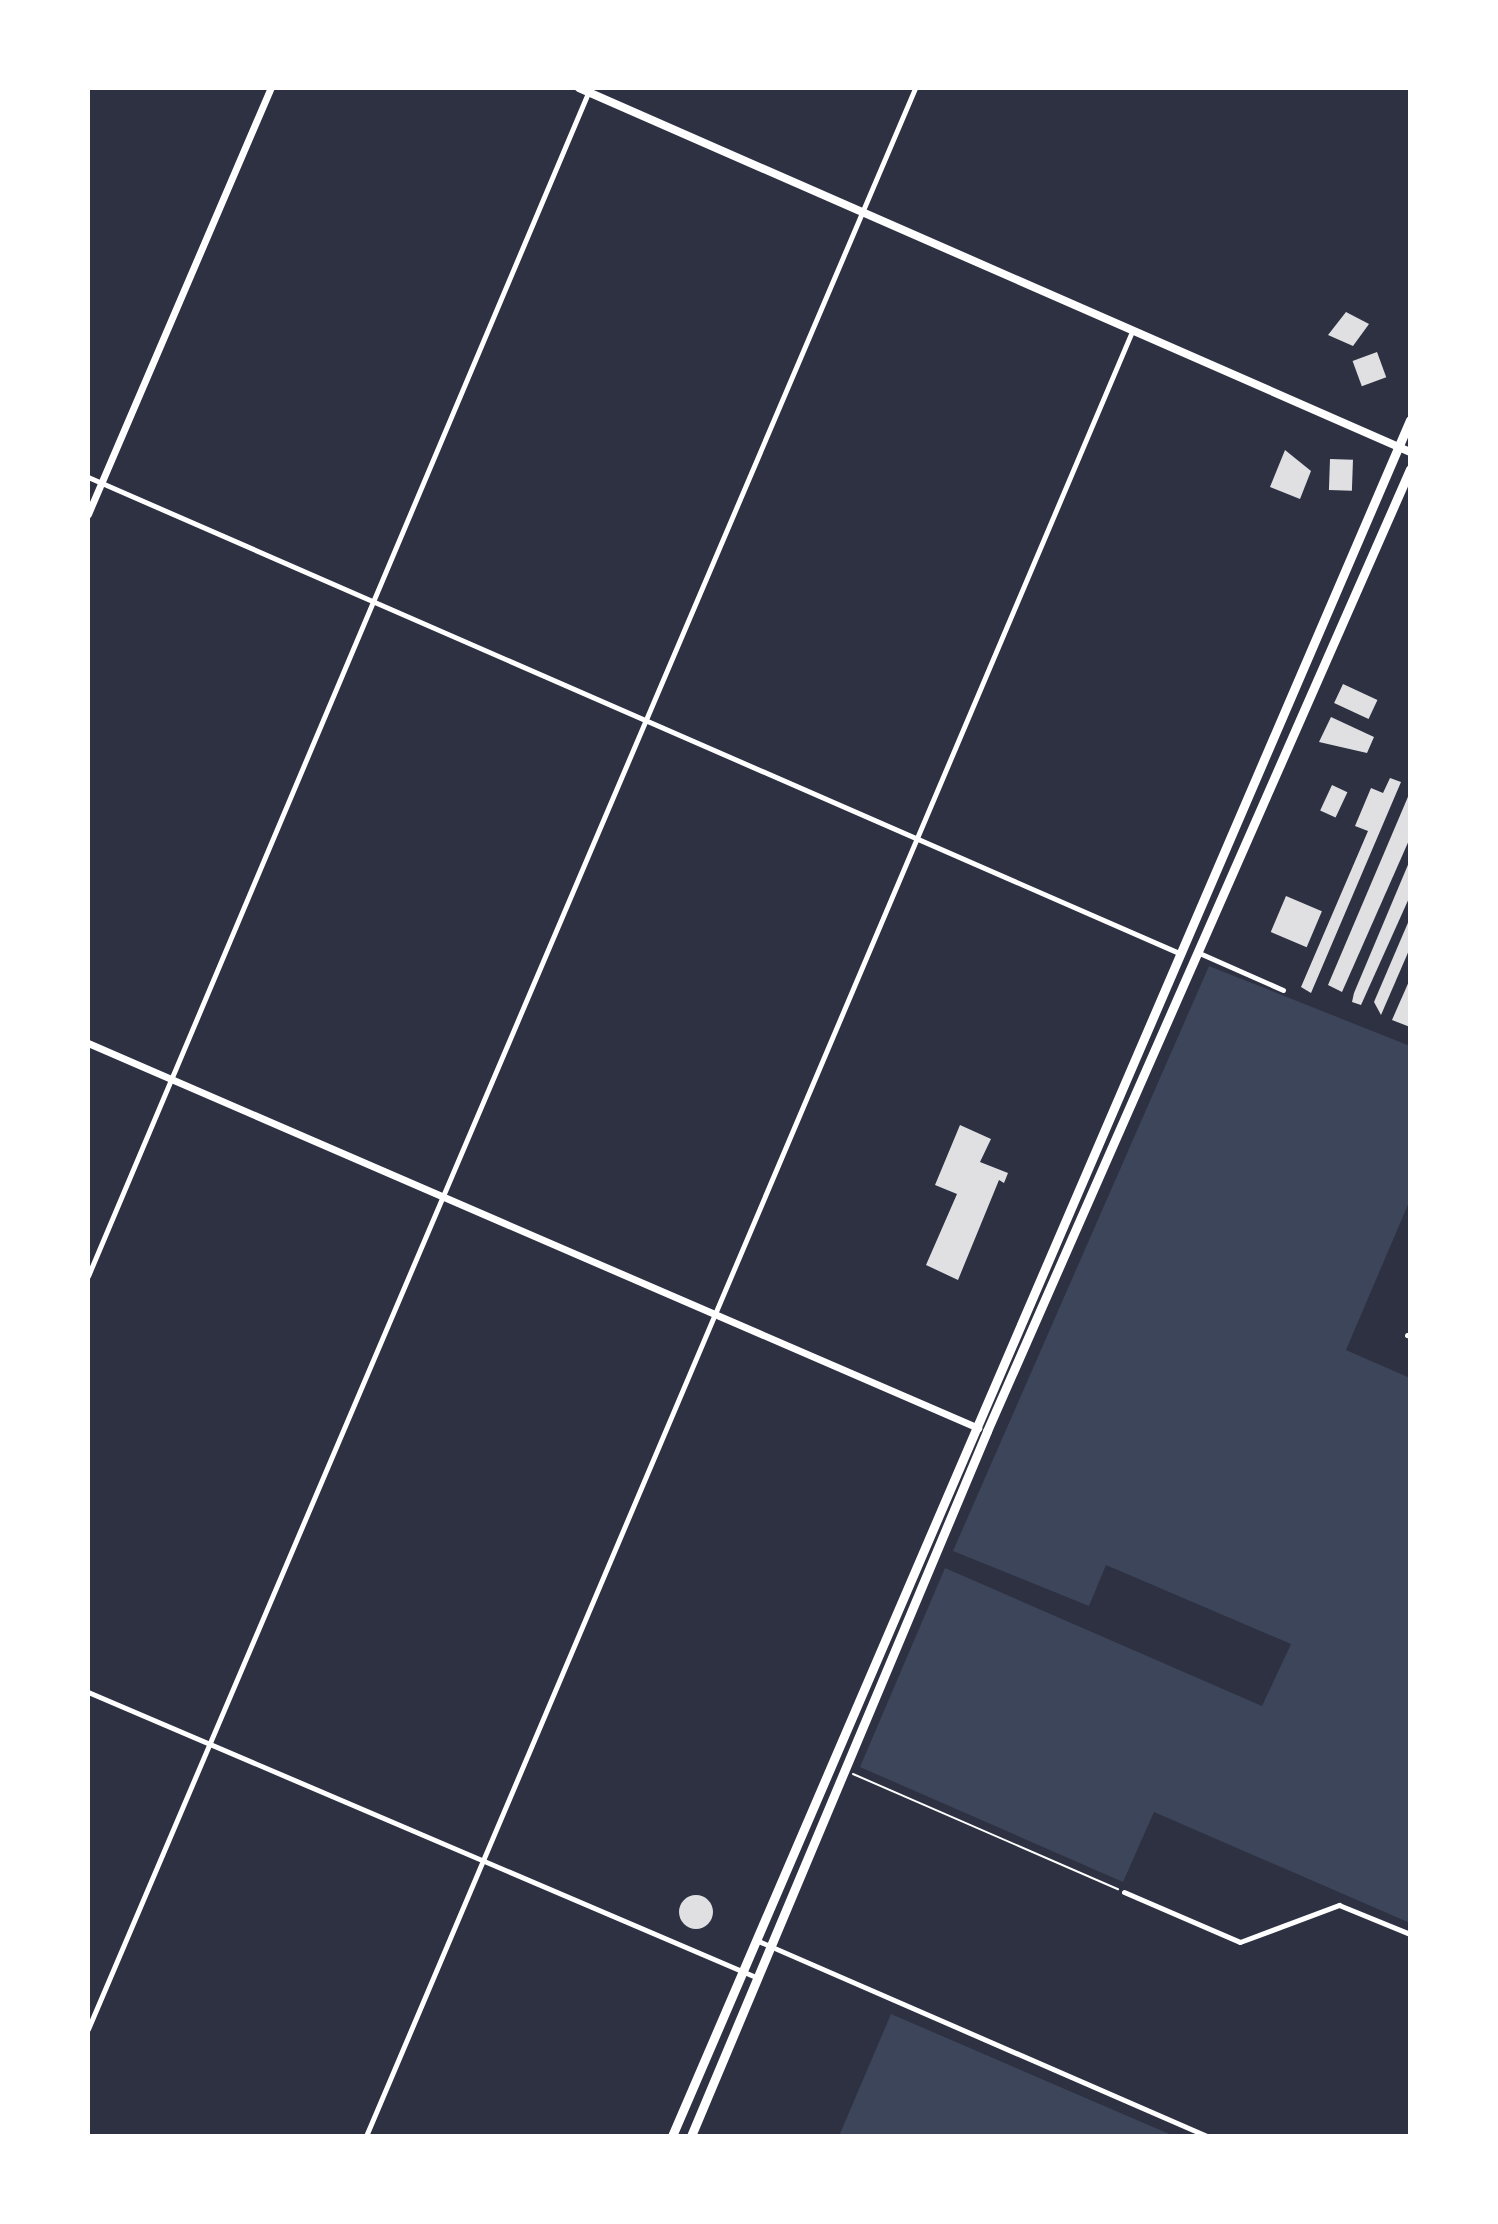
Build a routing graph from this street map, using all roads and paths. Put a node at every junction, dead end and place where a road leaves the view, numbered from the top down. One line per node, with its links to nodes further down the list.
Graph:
1 (271, 88): 11 (street)
2 (915, 88): 4 (street)
3 (586, 89): 4 (main road); 13 (street)
4 (861, 211): 5 (main road); 14 (street)
5 (1133, 330): 7 (main road); 15 (street)
6 (1410, 420): 7 (highway)
7 (1398, 447): 8 (main road); 17 (highway)
8 (1410, 452)
9 (1410, 469): 16 (highway)
10 (88, 477): 11 (street)
11 (101, 483): 12 (street); 13 (street)
12 (88, 514)
13 (367, 605): 14 (street); 20 (street)
14 (642, 723): 15 (street); 21 (street)
15 (920, 841): 17 (street); 23 (street)
16 (1197, 952): 18 (street); 25 (highway)
17 (1179, 953): 24 (highway)
18 (1283, 990)
19 (88, 1043): 20 (street)
20 (172, 1080): 21 (street); 22 (street)
21 (443, 1197): 23 (street); 27 (street)
22 (88, 1276)
23 (716, 1315): 24 (street); 29 (street)
24 (972, 1425): 25 (street); 32 (highway)
25 (987, 1431): 28 (highway)
26 (88, 1692): 27 (street)
27 (209, 1745): 29 (street); 36 (street)
28 (844, 1770): 30 (path); 33 (highway)
29 (485, 1863): 34 (street); 37 (street)
30 (1124, 1892): 31 (street)
31 (1410, 1934)
32 (754, 1940): 33 (street); 34 (highway)
33 (769, 1946): 35 (highway); 40 (street)
34 (741, 1972): 35 (street); 38 (highway)
35 (757, 1977): 39 (highway)
36 (88, 2029)
37 (366, 2136)
38 (672, 2136)
39 (691, 2136)
40 (1206, 2136)

